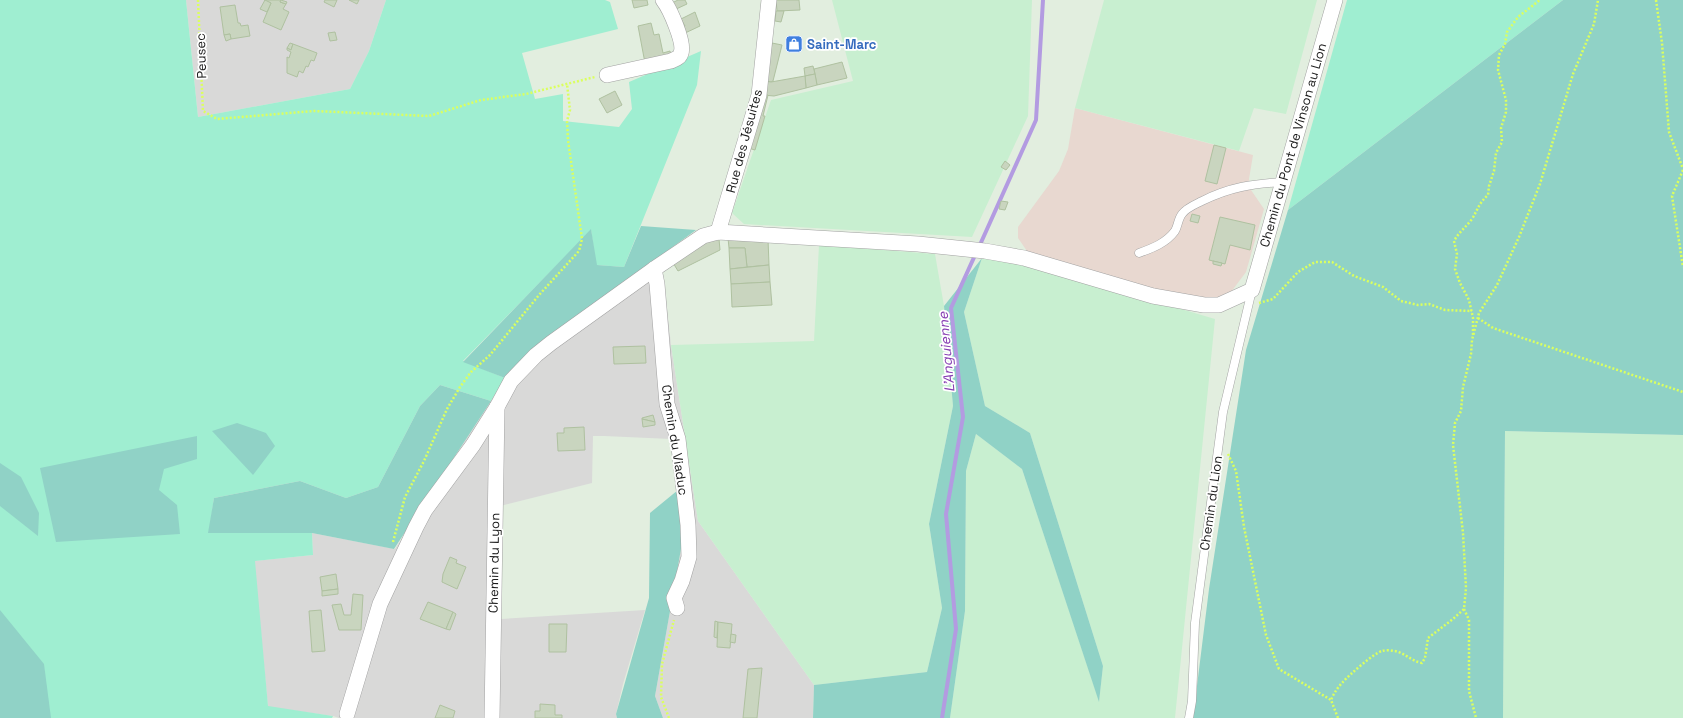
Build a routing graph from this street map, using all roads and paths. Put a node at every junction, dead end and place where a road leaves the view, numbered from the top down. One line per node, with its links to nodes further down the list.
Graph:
1 (198, 0): 9 (path, Peusec)
2 (663, 0): 8 (street)
3 (769, 0): 12 (street, Rue des Jésuites)
4 (1334, 0): 11 (street, Chemin du Pont de Vinson au Lion)
5 (1540, 0): 17 (path)
6 (1598, 0): 18 (path)
7 (1656, 0): 10 (path)
8 (607, 75): 9 (path)
9 (567, 84): 23 (path)
10 (1683, 170): 14 (path)
11 (1282, 182): 13 (lane); 16 (street, Chemin du Pont de Vinson au Lion)
12 (718, 232): 15 (street); 16 (street)
13 (1139, 253)
14 (1683, 266)
15 (654, 269): 21 (street); 24 (street, Chemin du Viaduc)
16 (1252, 290): 17 (path); 22 (lane, Chemin du Lion)
17 (1472, 311): 19 (path)
18 (1478, 318): 19 (path); 20 (path)
19 (1472, 340): 25 (path)
20 (1683, 392)
21 (497, 407): 23 (street); 28 (street, Chemin du Lyon)
22 (1220, 437): 26 (path); 30 (lane, Chemin du Lion)
23 (404, 549): 27 (street)
24 (676, 608): 29 (path)
25 (1464, 609): 26 (path); 32 (path)
26 (1331, 700): 31 (path)
27 (348, 714)
28 (492, 718)
29 (669, 718)
30 (1189, 718)
31 (1338, 718)
32 (1476, 718)

